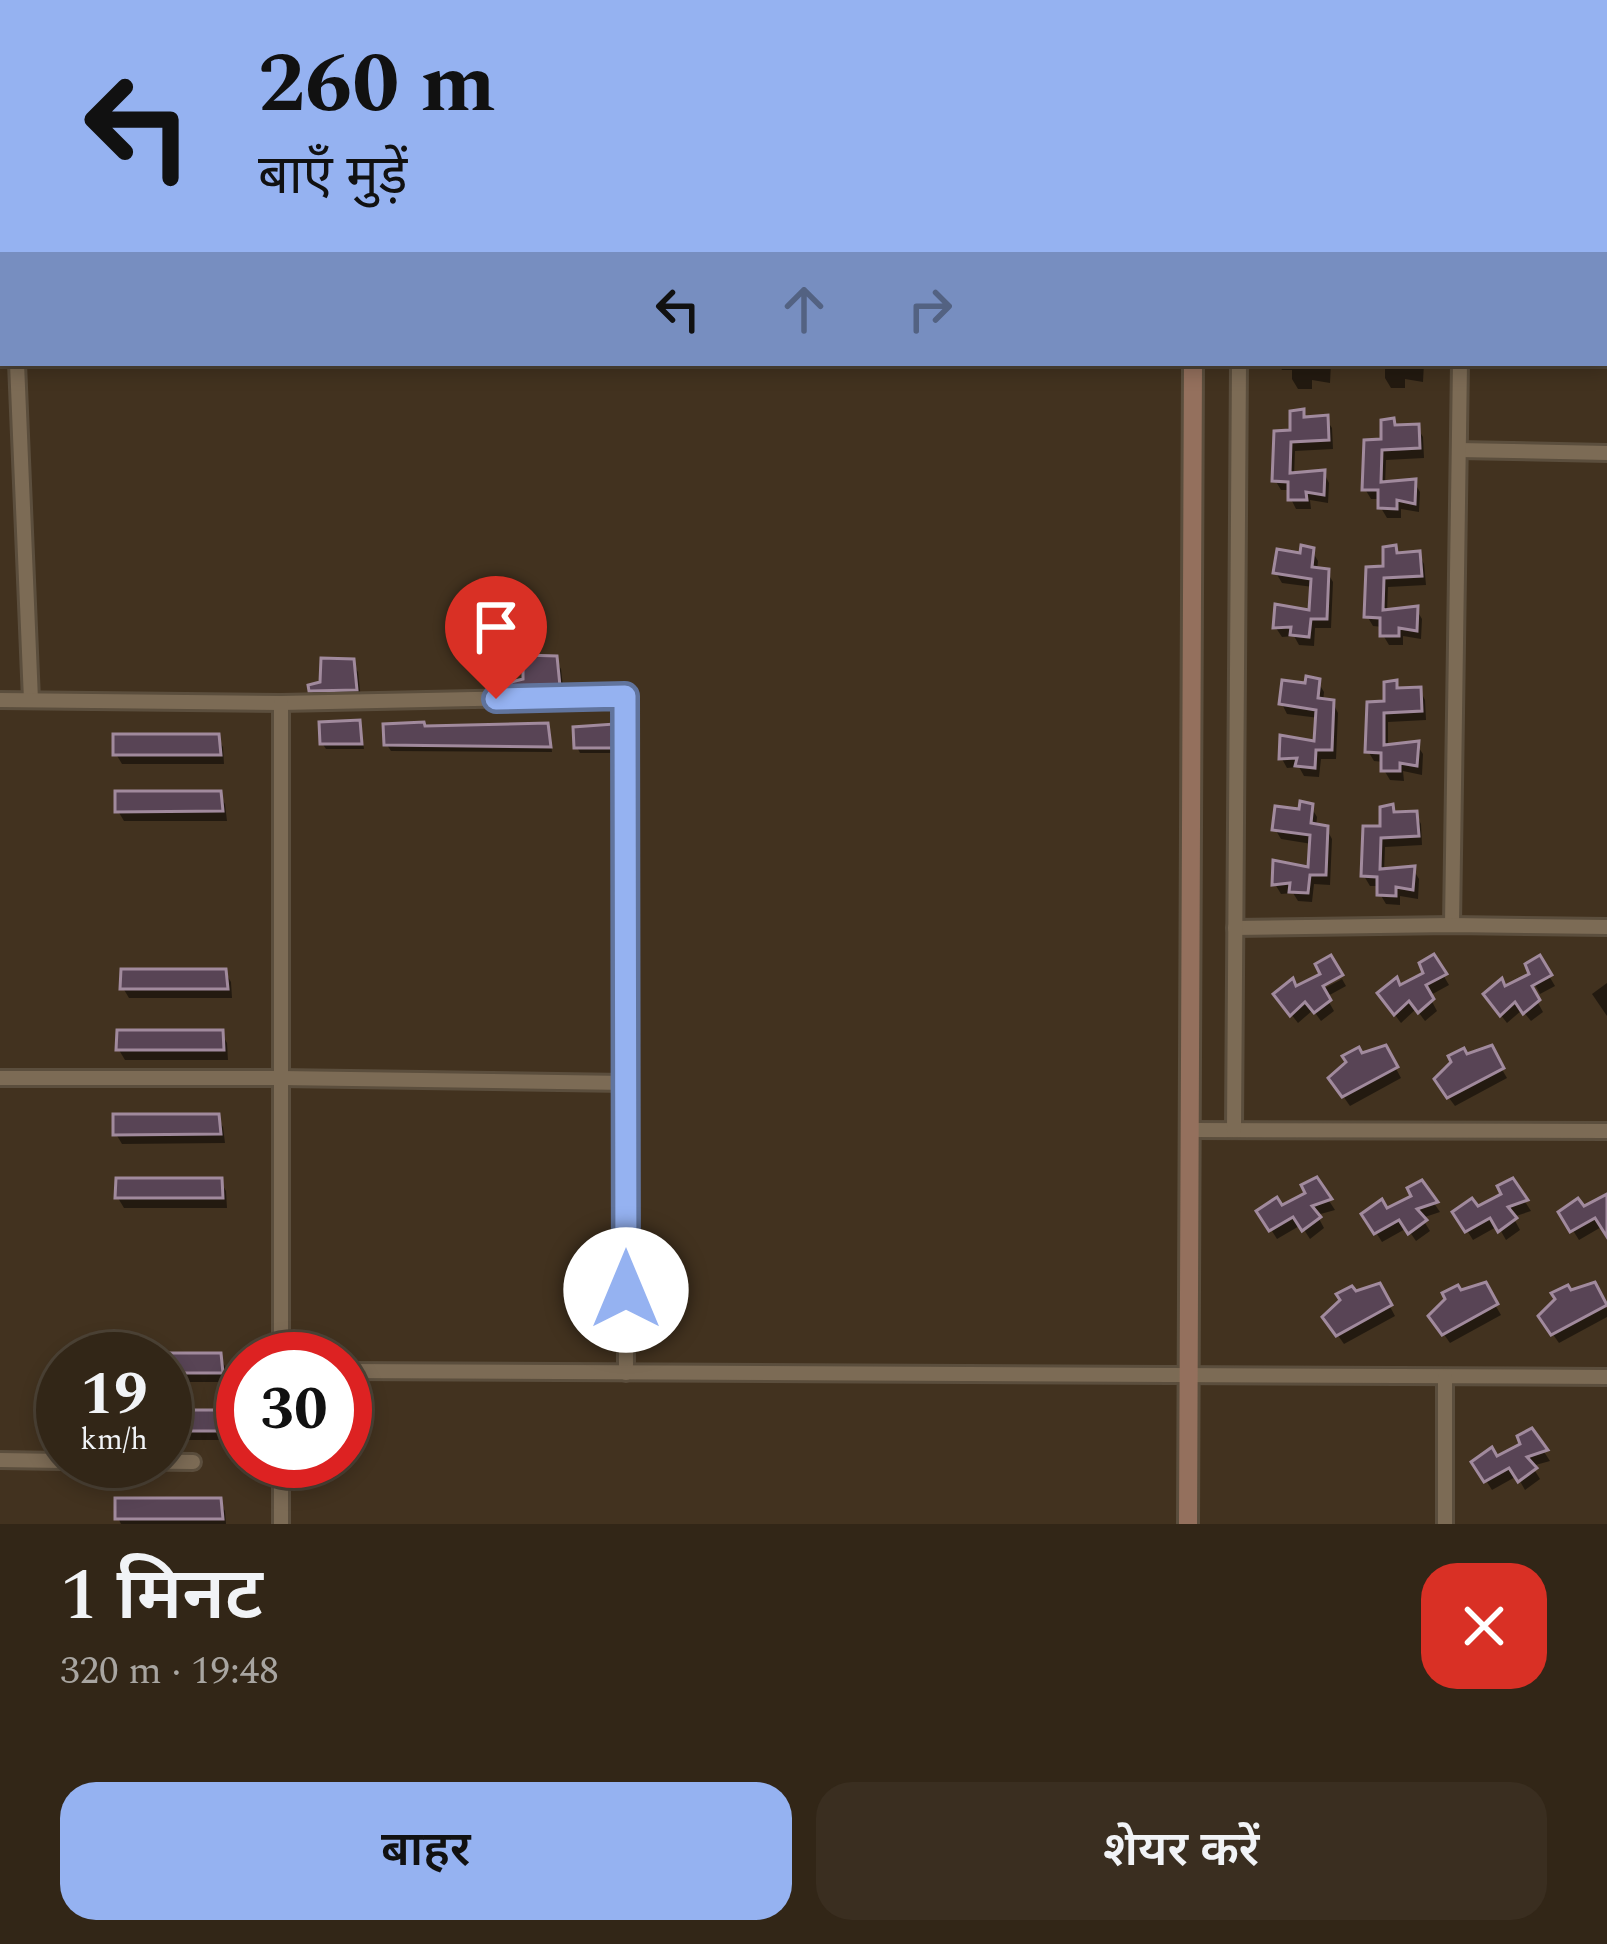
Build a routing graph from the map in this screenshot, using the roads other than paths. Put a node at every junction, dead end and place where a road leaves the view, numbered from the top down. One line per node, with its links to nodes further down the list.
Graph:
1 (17, 366): 6 (street)
2 (1193, 366): 18 (street)
3 (1239, 366): 14 (street)
4 (1460, 366): 7 (street)
5 (0, 433): 6 (street)
6 (19, 433): 10 (street)
7 (1459, 450): 8 (street); 12 (street)
8 (1607, 453)
9 (0, 700): 10 (street)
10 (32, 700): 11 (street)
11 (281, 704): 16 (street); 17 (street)
12 (1452, 925): 13 (street); 14 (street)
13 (1607, 927)
14 (1235, 928): 19 (street)
15 (0, 1078): 16 (street)
16 (280, 1078): 17 (street); 21 (street)
17 (626, 1083): 23 (street)
18 (1190, 1130): 19 (street); 24 (street)
19 (1234, 1130): 20 (street)
20 (1607, 1130)
21 (280, 1332)
22 (372, 1372): 23 (street)
23 (626, 1373): 24 (street)
24 (1189, 1376): 25 (street); 31 (street)
25 (1445, 1377): 26 (street); 32 (street)
26 (1607, 1377)
27 (0, 1460): 28 (street)
28 (36, 1461)
29 (280, 1488): 30 (street)
30 (280, 1524)
31 (1188, 1524)
32 (1445, 1524)

